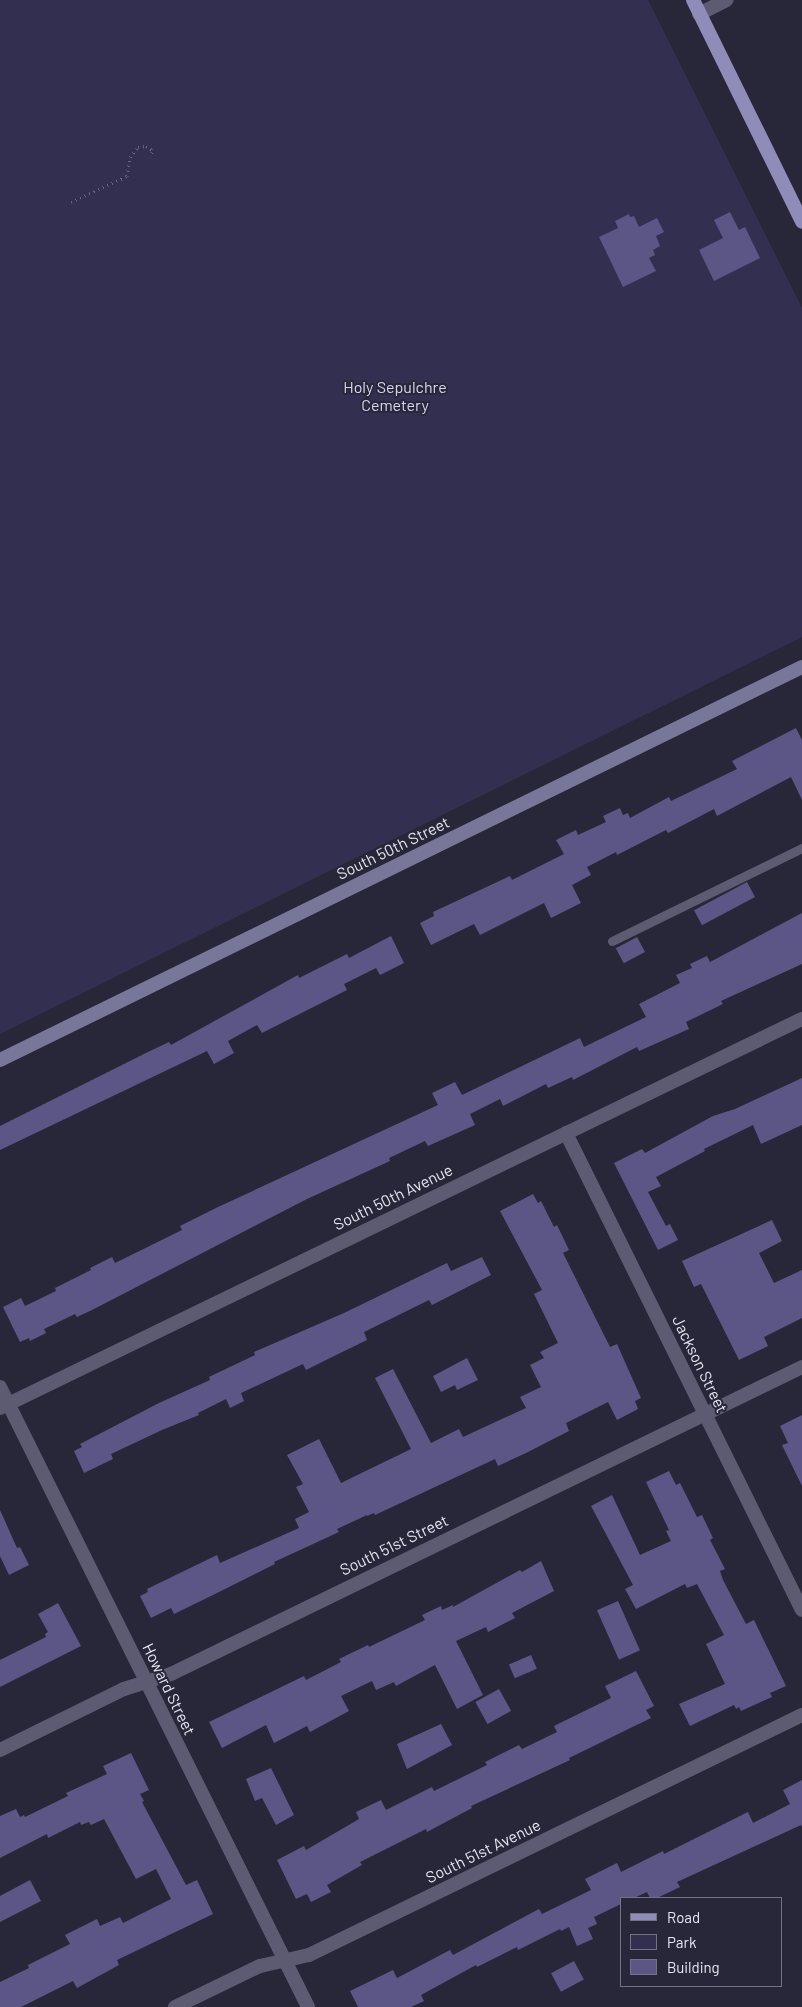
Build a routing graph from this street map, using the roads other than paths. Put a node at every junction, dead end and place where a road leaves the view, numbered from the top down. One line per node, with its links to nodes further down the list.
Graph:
1 (693, 0): 3 (main road)
2 (727, 0): 3 (street)
3 (699, 14): 4 (main road)
4 (802, 222)
5 (802, 667): 9 (main road, South 50th Street)
6 (802, 848): 7 (lane)
7 (612, 941)
8 (802, 1019): 10 (street, South 50th Avenue)
9 (0, 1060)
10 (566, 1133): 13 (street, South 50th Avenue); 14 (street, Jackson Street)
11 (802, 1367): 14 (street, South 51st Street)
12 (0, 1387): 13 (street, Howard Street)
13 (4, 1406): 16 (street, Howard Street)
14 (705, 1414): 15 (street, Jackson Street); 16 (street, South 51st Street)
15 (802, 1610)
16 (146, 1682): 18 (street, South 51st Street); 19 (street, Howard Street)
17 (802, 1715): 19 (street, South 51st Avenue)
18 (0, 1750)
19 (285, 1960): 20 (street, South 51st Avenue); 21 (street, Howard Street)
20 (175, 2007)
21 (308, 2007)

